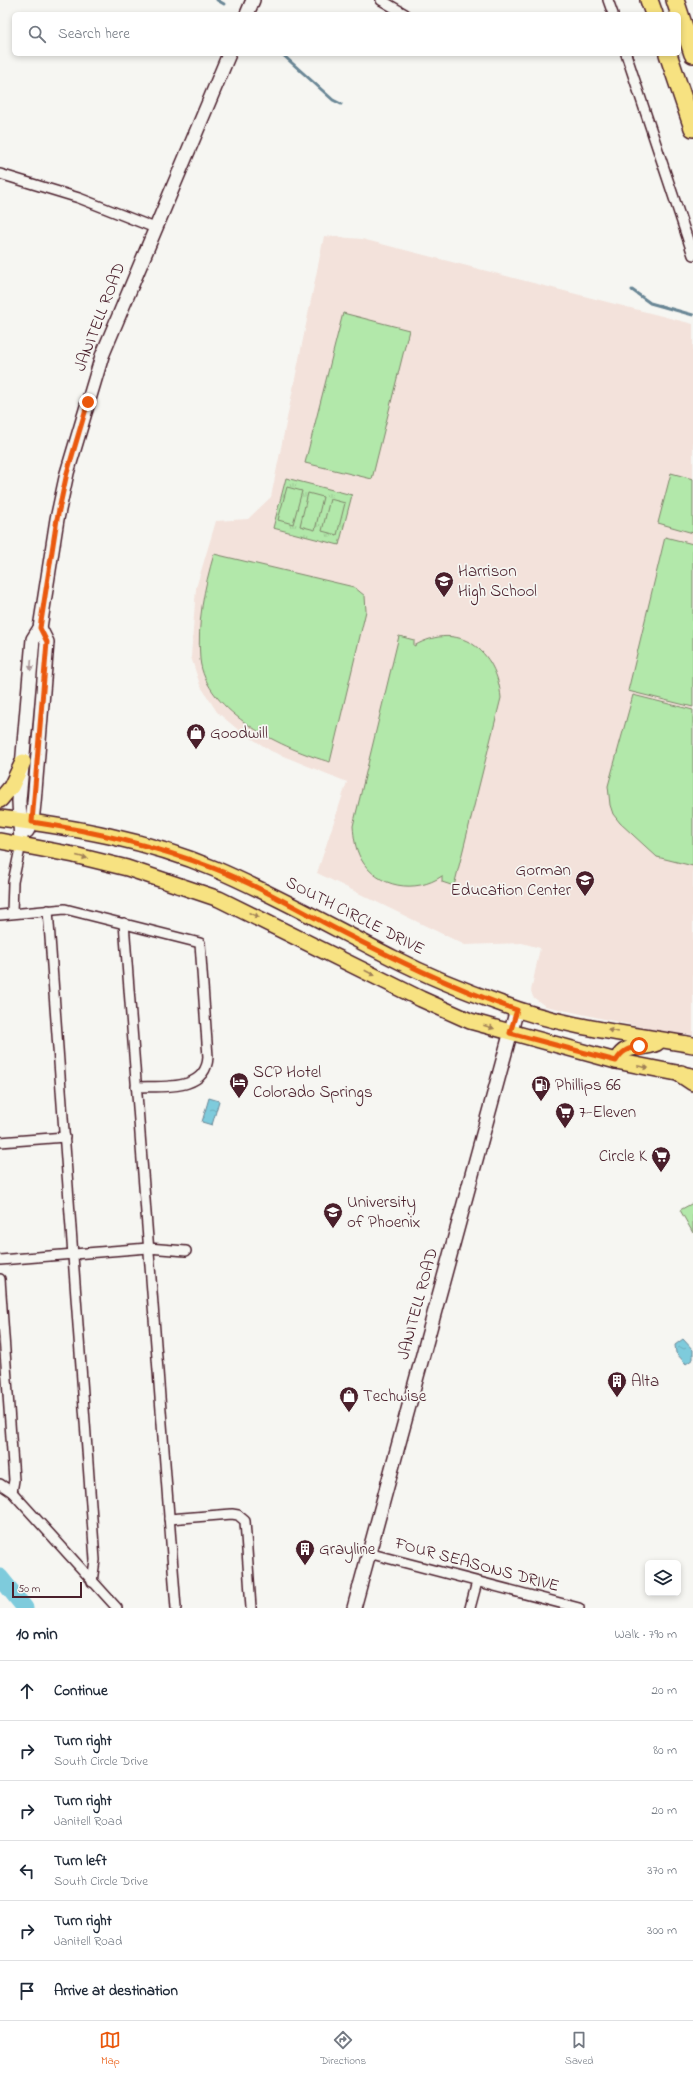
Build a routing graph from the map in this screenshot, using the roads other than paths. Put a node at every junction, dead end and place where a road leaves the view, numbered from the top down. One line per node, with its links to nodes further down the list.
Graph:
1 (253, 0): 6 (street)
2 (381, 0): 7 (street)
3 (608, 0): 8 (street)
4 (649, 0): 9 (highway)
5 (675, 0): 10 (highway)
6 (248, 12)
7 (402, 12)
8 (612, 12)
9 (653, 12)
10 (679, 12)
11 (681, 18): 12 (highway)
12 (693, 54)
13 (228, 56): 18 (street, JANITELL ROAD)
14 (627, 56): 19 (street)
15 (669, 56): 16 (highway)
16 (693, 128)
17 (0, 174): 18 (street)
18 (154, 228): 20 (street, JANITELL ROAD)
19 (693, 255)
20 (40, 628): 21 (street, JANITELL ROAD, one-way to 21); 24 (street, JANITELL ROAD)
21 (23, 762): 22 (main road); 24 (street, JANITELL ROAD)
22 (0, 800)
23 (0, 818): 24 (main road, SOUTH CIRCLE DRIVE)
24 (25, 821): 26 (street, JANITELL ROAD); 31 (main road, SOUTH CIRCLE DRIVE)
25 (0, 841): 26 (main road)
26 (21, 844): 28 (street, JANITELL ROAD); 32 (main road, one-way to 32)
27 (48, 910): 28 (street); 30 (street); 38 (street)
28 (12, 914): 29 (street)
29 (0, 915)
30 (124, 923): 37 (street); 37 (street)
31 (517, 1010): 32 (street, JANITELL ROAD); 33 (main road, SOUTH CIRCLE DRIVE, one-way to 31)
32 (510, 1033): 35 (main road); 48 (street, JANITELL ROAD)
33 (663, 1040): 34 (main road, SOUTH CIRCLE DRIVE); 35 (main road)
34 (693, 1045)
35 (616, 1061): 36 (main road, one-way to 36)
36 (689, 1078)
37 (136, 1087): 40 (street)
38 (65, 1137): 39 (street); 42 (street)
39 (0, 1142)
40 (148, 1248): 41 (street); 42 (street); 47 (street)
41 (186, 1251)
42 (73, 1254): 43 (street); 49 (street)
43 (0, 1260)
44 (0, 1278): 46 (street)
45 (0, 1484): 46 (street)
46 (12, 1492): 49 (street)
47 (169, 1519): 52 (street); 53 (street)
48 (368, 1553): 50 (street, FOUR SEASONS DRIVE); 54 (street, JANITELL ROAD)
49 (92, 1582): 51 (street)
50 (477, 1582): 55 (street); 56 (street, FOUR SEASONS DRIVE)
51 (117, 1608)
52 (176, 1608)
53 (251, 1608)
54 (354, 1608)
55 (470, 1608)
56 (579, 1608)

